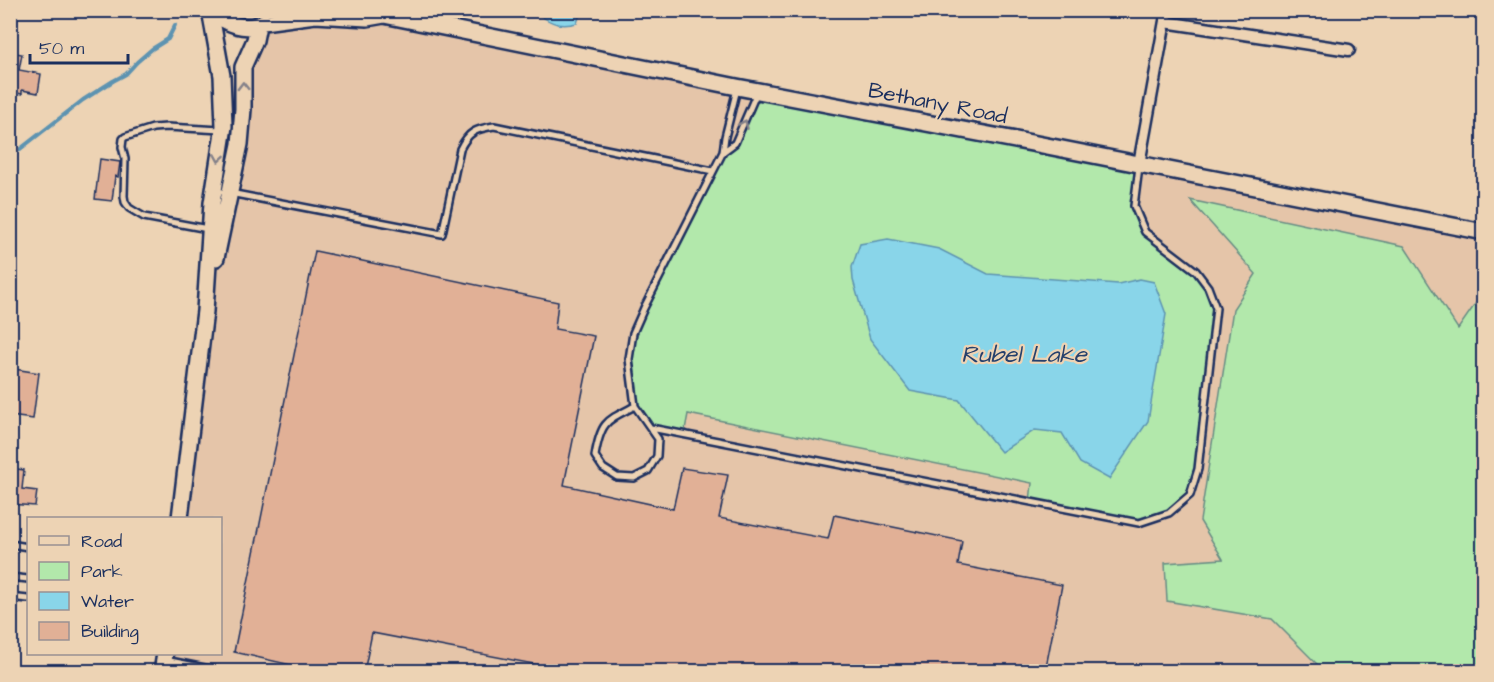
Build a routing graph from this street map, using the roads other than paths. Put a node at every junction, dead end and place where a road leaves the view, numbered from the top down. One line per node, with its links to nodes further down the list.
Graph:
1 (211, 10): 5 (main road, Bethany Road); 9 (main road)
2 (278, 10): 5 (main road)
3 (382, 13): 5 (main road, Bethany Road); 7 (main road, Bethany Road)
4 (1166, 16): 6 (street); 11 (street)
5 (261, 24): 14 (main road, one-way to 5)
6 (1349, 51)
7 (737, 87): 8 (main road, Bethany Road); 10 (lane)
8 (758, 91): 10 (lane, one-way to 8); 11 (main road, Bethany Road)
9 (223, 130): 13 (main road, one-way to 13); 15 (lane)
10 (723, 152): 12 (lane)
11 (1139, 164): 16 (main road, Bethany Road); 19 (lane)
12 (713, 171): 14 (lane); 18 (lane)
13 (214, 191): 14 (lane); 15 (main road)
14 (230, 193): 17 (main road)
15 (210, 229): 17 (main road)
16 (1484, 232)
17 (205, 311): 20 (main road)
18 (635, 406): 19 (lane); 19 (lane)
19 (651, 428)
20 (180, 517)
21 (10, 544): 22 (lane)
22 (27, 547)
23 (10, 577): 24 (lane)
24 (27, 579)
25 (10, 597): 26 (lane)
26 (27, 599)
27 (164, 661): 28 (lane)
28 (225, 672)

